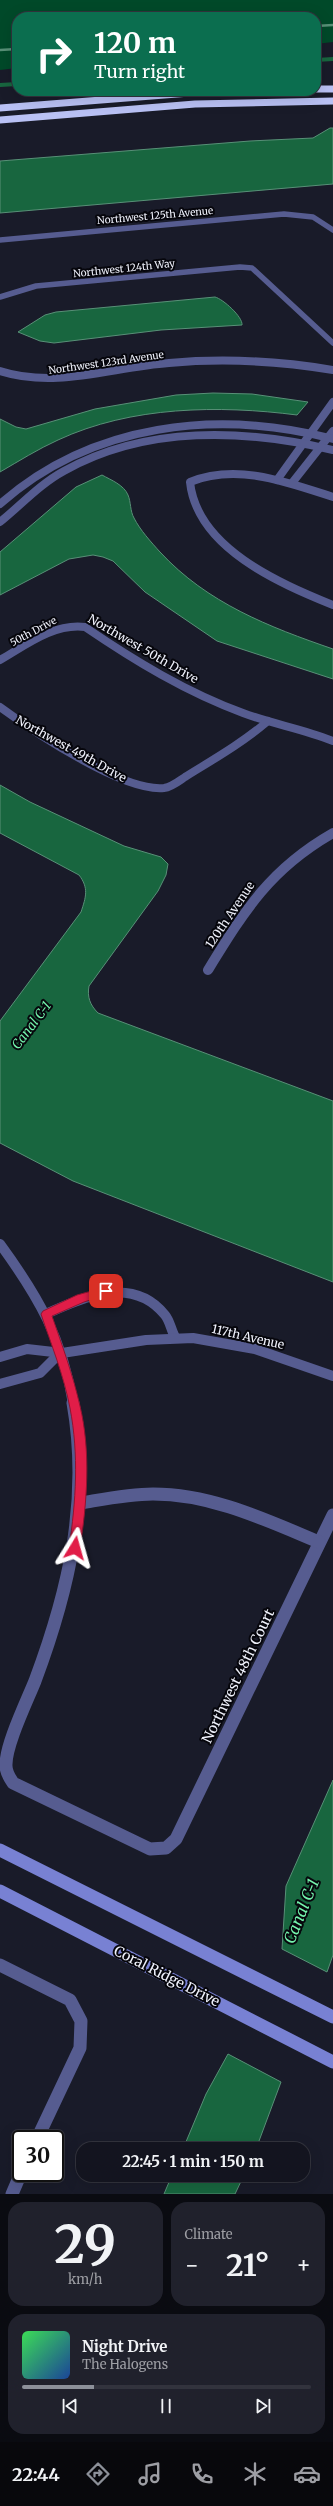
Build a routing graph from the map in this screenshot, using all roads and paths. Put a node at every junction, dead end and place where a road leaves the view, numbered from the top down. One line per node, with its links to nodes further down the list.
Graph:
1 (321, 89): 2 (highway)
2 (333, 89)
3 (152, 96): 5 (highway)
4 (333, 101): 6 (highway)
5 (0, 108)
6 (0, 120)
7 (333, 230): 8 (street, Northwest 125th Avenue)
8 (0, 240)
9 (0, 297): 10 (street, Northwest 124th Way)
10 (333, 343)
11 (333, 370): 12 (street, Northwest 123rd Avenue)
12 (0, 371)
13 (333, 404): 15 (street)
14 (333, 431): 16 (street)
15 (310, 434): 16 (street); 17 (street); 23 (street)
16 (331, 439): 18 (street)
17 (304, 443): 18 (street); 20 (street); 24 (street)
18 (321, 447): 19 (street); 21 (street)
19 (333, 450)
20 (277, 480): 21 (street); 25 (street)
21 (292, 483): 22 (street)
22 (333, 497)
23 (0, 504)
24 (0, 522)
25 (333, 605)
26 (77, 624): 27 (street, 50th Drive); 29 (street, Northwest 50th Drive)
27 (0, 660)
28 (0, 707): 29 (street, Northwest 49th Drive)
29 (268, 721): 30 (street, Northwest 50th Drive)
30 (333, 741)
31 (333, 833): 32 (street, 120th Avenue)
32 (208, 970)
33 (0, 1244): 34 (street)
34 (46, 1314): 35 (street); 36 (street)
35 (175, 1338): 36 (street, 117th Avenue); 38 (street, 117th Avenue)
36 (60, 1353): 37 (street, 117th Avenue); 39 (street); 40 (street)
37 (0, 1357)
38 (333, 1376)
39 (0, 1384)
40 (81, 1503): 42 (street); 42 (street, Northwest 48th Court)
41 (333, 1515): 42 (street, Northwest 48th Court)
42 (319, 1542)
43 (0, 1850): 46 (main road)
44 (0, 1891): 47 (main road, Coral Ridge Drive)
45 (0, 1965): 48 (street)
46 (333, 2017)
47 (333, 2062)
48 (41, 2130)
49 (17, 2182): 50 (street)
50 (12, 2194)

